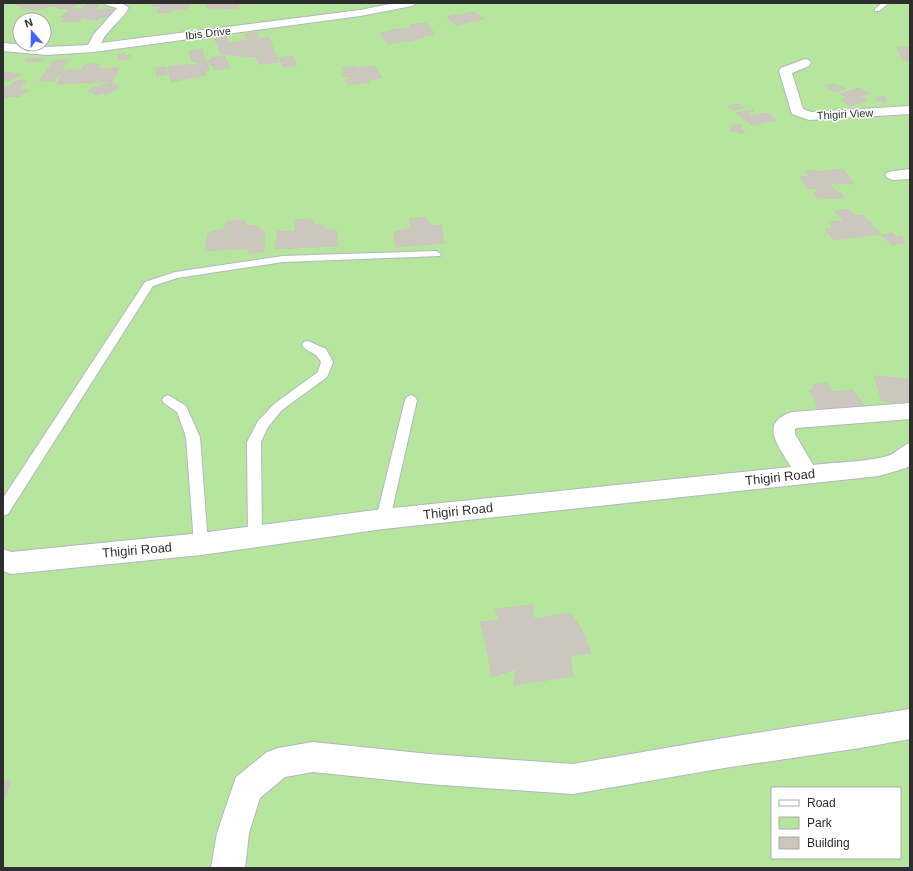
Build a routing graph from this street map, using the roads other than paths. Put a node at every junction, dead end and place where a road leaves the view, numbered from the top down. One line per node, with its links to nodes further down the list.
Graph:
1 (110, 3): 6 (street)
2 (412, 3): 6 (street, Ibis Drive)
3 (886, 3): 4 (lane)
4 (877, 10)
5 (3, 47): 6 (street, Ibis Drive)
6 (93, 48)
7 (805, 63): 8 (street, Thigiri View)
8 (910, 110)
9 (910, 174): 10 (street)
10 (893, 175)
11 (436, 254): 18 (lane)
12 (308, 345): 20 (lane)
13 (168, 400): 21 (lane)
14 (411, 400): 19 (lane)
15 (910, 411): 17 (street)
16 (910, 452): 17 (street, Thigiri Road)
17 (807, 474): 19 (street, Thigiri Road)
18 (3, 510)
19 (383, 519): 20 (street, Thigiri Road)
20 (255, 537): 21 (street, Thigiri Road)
21 (201, 544): 22 (street, Thigiri Road)
22 (3, 560)
23 (910, 724): 24 (street)
24 (228, 868)

